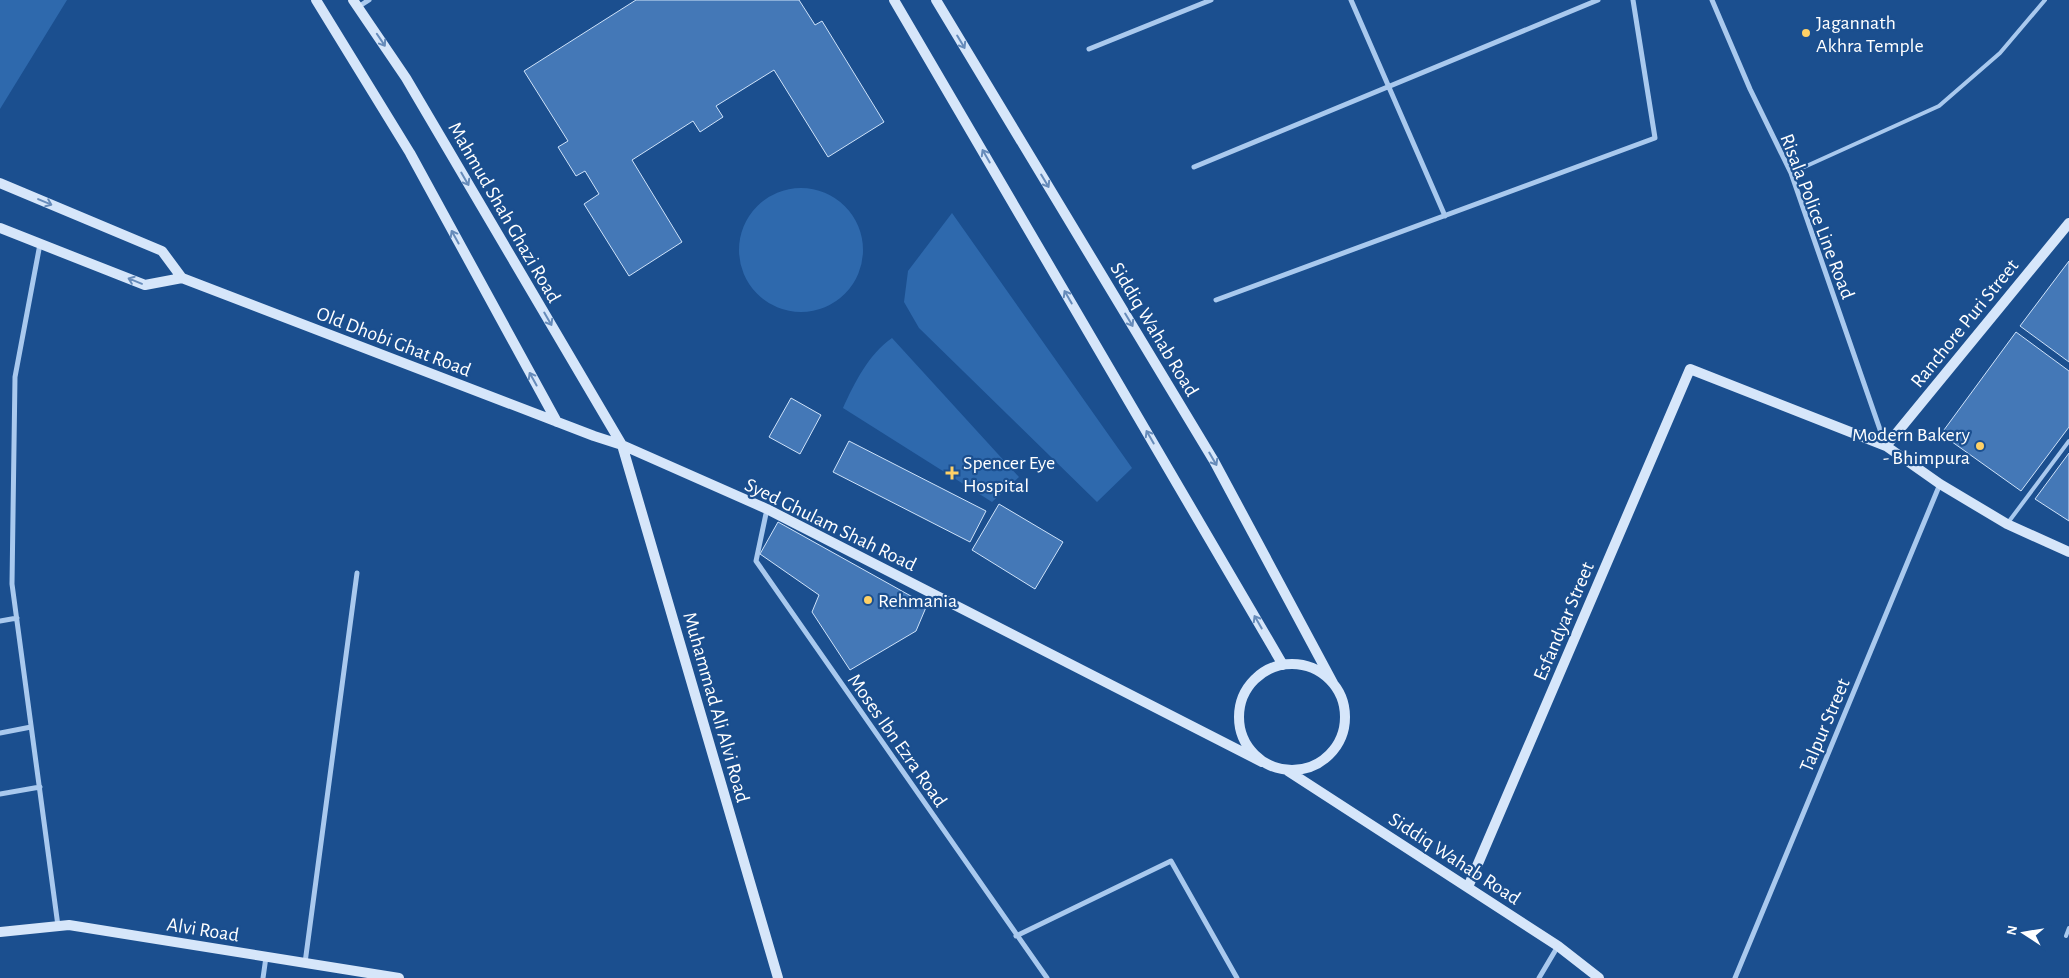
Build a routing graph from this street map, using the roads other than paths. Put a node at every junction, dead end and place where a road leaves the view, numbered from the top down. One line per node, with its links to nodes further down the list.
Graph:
1 (316, 0): 23 (main road, one-way to 1)
2 (368, 0): 11 (street)
3 (894, 0): 35 (main road, one-way to 3)
4 (936, 0): 36 (main road, Siddiq Wahab Road, one-way to 36)
5 (1211, 0): 12 (street)
6 (1351, 0): 13 (street)
7 (1598, 0): 13 (street)
8 (1633, 0): 17 (street)
9 (1712, 0): 15 (street, Risala Police Line Road)
10 (2045, 0): 15 (lane)
11 (356, 3): 26 (main road, Mahmud Shah Ghazi Road, one-way to 26)
12 (1088, 49)
13 (1388, 86): 14 (street); 17 (street)
14 (1194, 167)
15 (1791, 173): 27 (street, Risala Police Line Road)
16 (0, 183): 21 (main road, one-way to 21)
17 (1445, 216): 22 (street)
18 (2069, 223): 27 (main road, Ranchore Puri Street)
19 (0, 228): 20 (main road)
20 (40, 244): 21 (main road, one-way to 20); 33 (street)
21 (182, 278): 23 (main road, Old Dhobi Ghat Road)
22 (1216, 300)
23 (557, 422): 24 (main road, Old Dhobi Ghat Road)
24 (594, 436): 26 (main road, Syed Ghulam Shah Road)
25 (2069, 441): 30 (lane)
26 (622, 445): 29 (main road, Syed Ghulam Shah Road); 54 (main road, Muhammad Ali Alvi Road)
27 (1886, 446): 28 (main road); 43 (main road, Esfandyar Street)
28 (1940, 484): 30 (main road); 59 (street, Talpur Street)
29 (766, 509): 39 (main road, Syed Ghulam Shah Road); 47 (street, Moses Ibn Ezra Road)
30 (2007, 524): 31 (main road)
31 (2069, 552)
32 (357, 573): 51 (street)
33 (17, 618): 34 (street); 37 (street)
34 (0, 621)
35 (1283, 664): 36 (main road); 39 (main road)
36 (1333, 683): 40 (main road)
37 (31, 727): 38 (street); 41 (street)
38 (0, 733)
39 (1262, 762): 40 (main road)
40 (1288, 771): 43 (main road, Siddiq Wahab Road)
41 (40, 787): 42 (street); 44 (street)
42 (0, 794)
43 (1468, 887): 49 (main road, Siddiq Wahab Road)
44 (58, 927): 46 (main road, Alvi Road); 50 (main road, Alvi Road)
45 (2069, 928): 48 (lane)
46 (0, 932)
47 (1016, 936): 55 (street, Moses Ibn Ezra Road); 56 (street)
48 (2066, 936)
49 (1558, 946): 57 (street); 58 (main road, Siddiq Wahab Road)
50 (266, 957): 51 (main road, Alvi Road); 52 (street)
51 (305, 963): 53 (main road, Alvi Road)
52 (263, 978)
53 (399, 978)
54 (778, 978)
55 (1047, 978)
56 (1237, 978)
57 (1539, 978)
58 (1599, 978)
59 (1735, 978)

